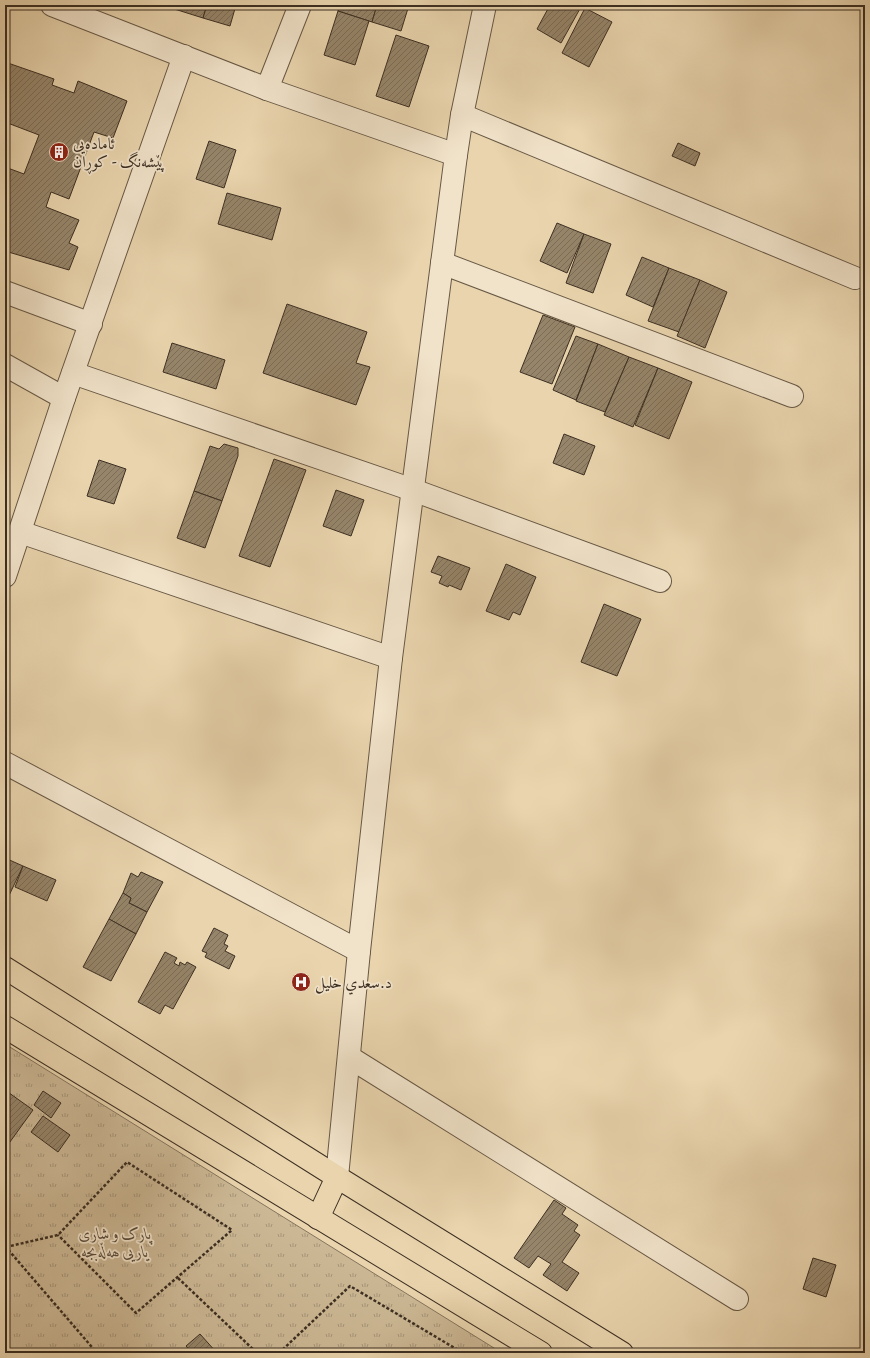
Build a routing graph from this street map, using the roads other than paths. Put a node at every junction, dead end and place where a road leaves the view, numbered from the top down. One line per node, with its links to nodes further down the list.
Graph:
1 (52, 5): 4 (street)
2 (300, 5): 5 (street)
3 (485, 5): 6 (street)
4 (184, 56): 5 (street); 11 (street)
5 (267, 89): 7 (street)
6 (462, 115): 7 (street); 9 (street)
7 (456, 155): 8 (street)
8 (442, 263): 14 (street); 16 (street)
9 (855, 278)
10 (5, 292): 11 (street)
11 (91, 324): 13 (street)
12 (5, 365): 15 (street)
13 (73, 373): 15 (street); 16 (street)
14 (792, 396)
15 (64, 398): 17 (street)
16 (413, 490): 19 (street); 20 (street)
17 (20, 532): 18 (street); 20 (street)
18 (6, 567)
19 (660, 581)
20 (391, 658): 22 (street)
21 (5, 763): 22 (street)
22 (359, 952): 25 (street)
23 (5, 968): 26 (main road)
24 (5, 1027): 27 (main road)
25 (349, 1057): 26 (street); 28 (street)
26 (337, 1178): 27 (main road); 30 (main road)
27 (318, 1218): 29 (main road)
28 (737, 1299)
29 (541, 1353)
30 (622, 1353)

